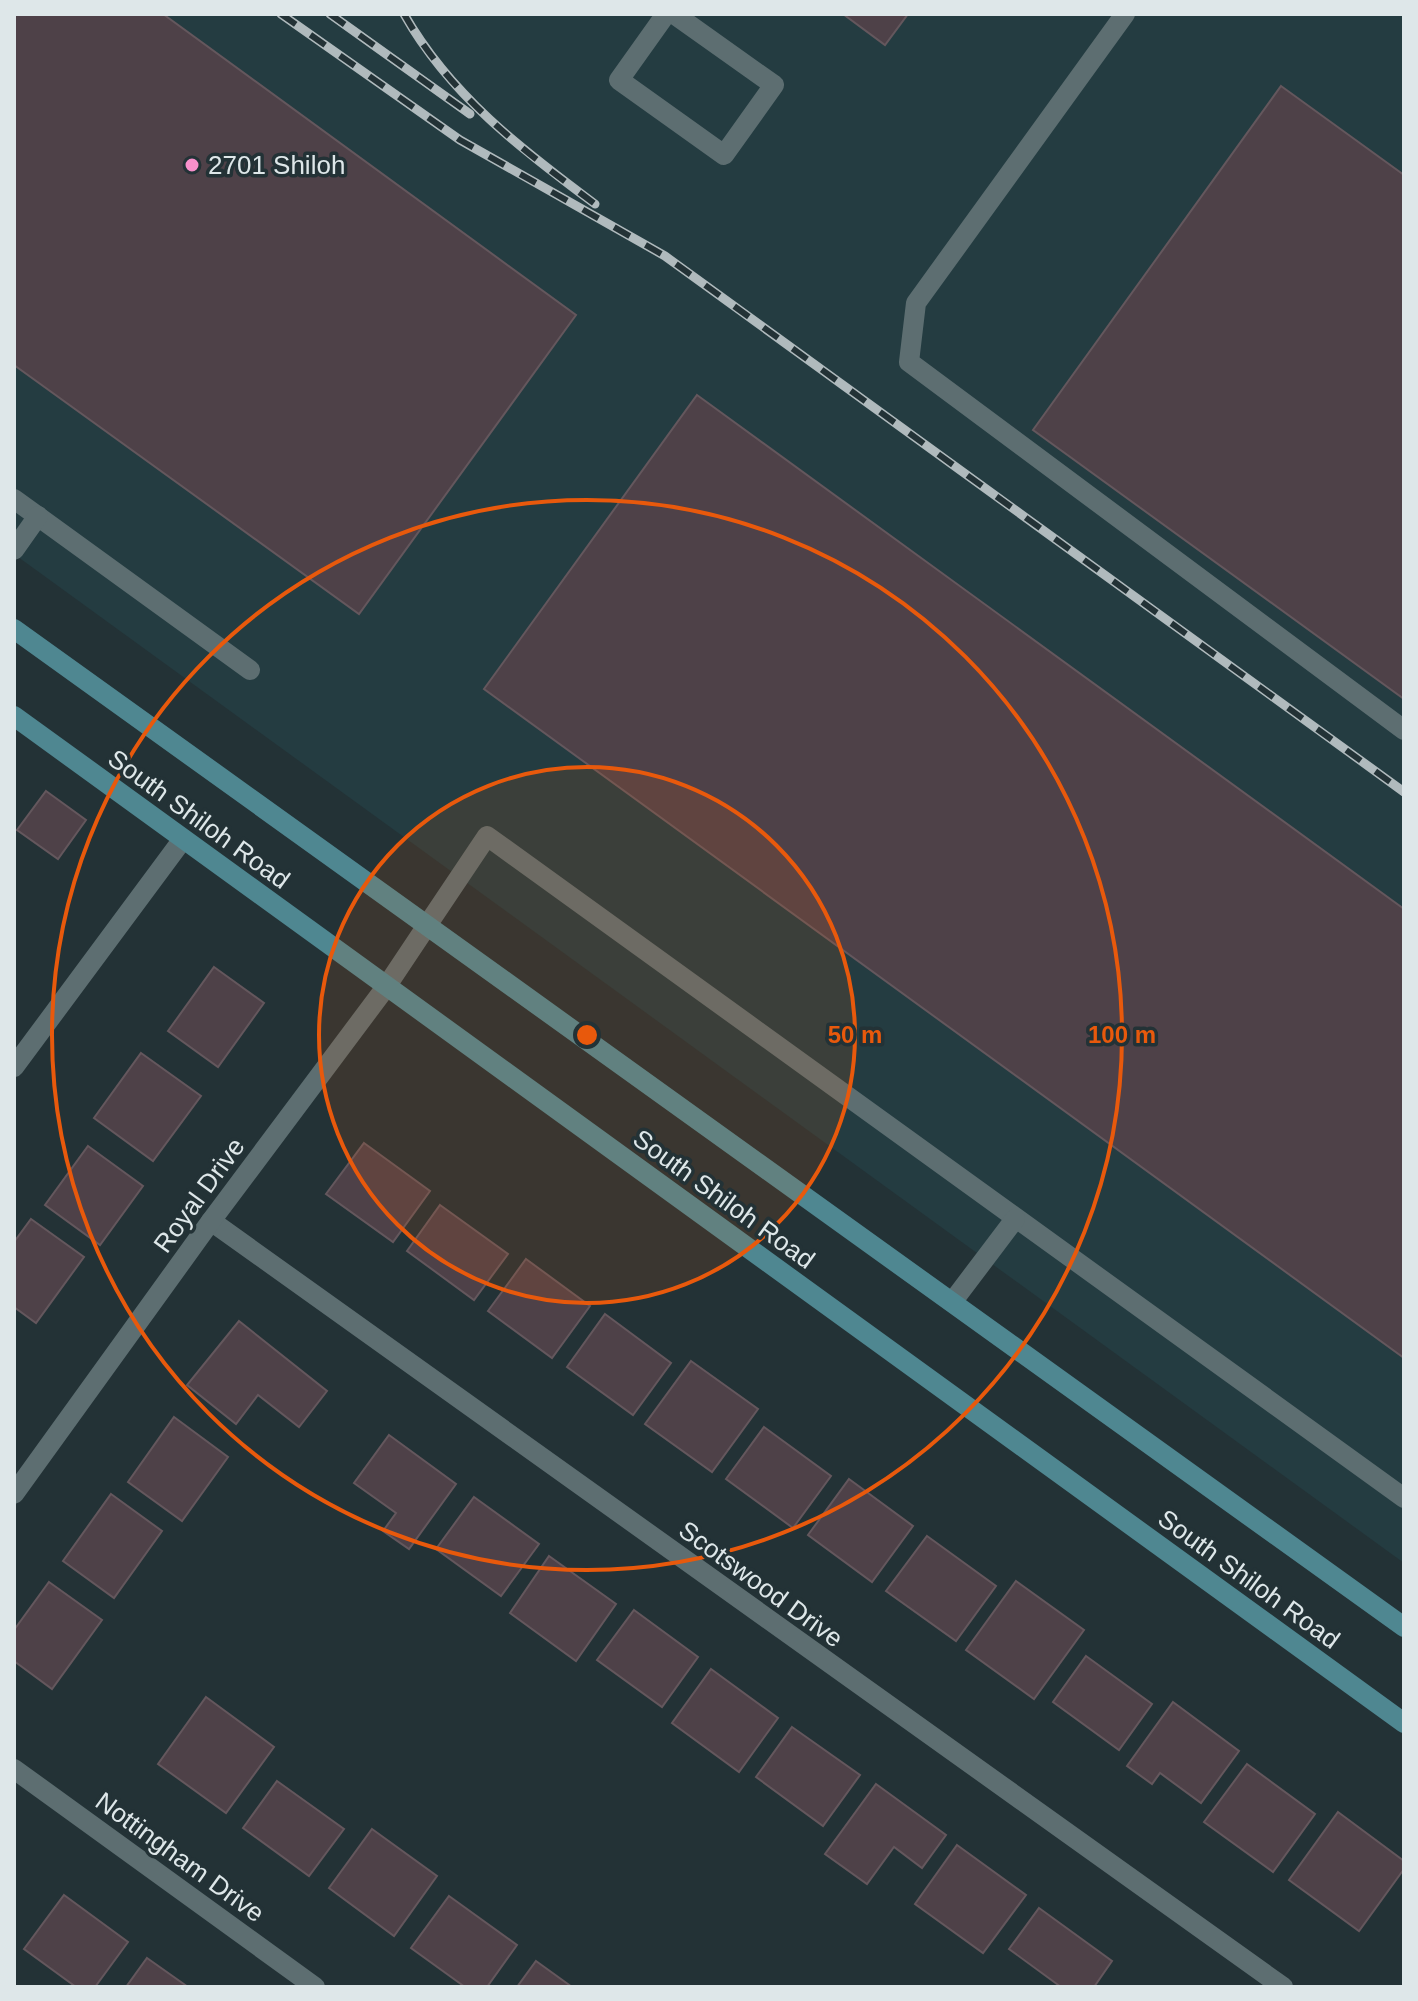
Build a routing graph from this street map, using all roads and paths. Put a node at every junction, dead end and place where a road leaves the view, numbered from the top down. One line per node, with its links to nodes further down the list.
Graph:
1 (666, 14): 2 (street)
2 (674, 14)
3 (1125, 14): 10 (street)
4 (14, 499): 5 (street)
5 (38, 516): 6 (street); 8 (street)
6 (14, 550)
7 (14, 629): 12 (main road, South Shiloh Road)
8 (250, 670)
9 (14, 716): 11 (main road, South Shiloh Road)
10 (1404, 730)
11 (183, 839): 13 (main road, South Shiloh Road); 14 (street)
12 (426, 927): 13 (street, Royal Drive); 15 (street, Royal Drive); 17 (main road, South Shiloh Road)
13 (386, 987): 16 (street, Royal Drive); 21 (main road, South Shiloh Road)
14 (14, 1067)
15 (1015, 1219): 17 (street); 19 (street)
16 (211, 1221): 18 (street, Royal Drive); 24 (street, Scotswood Drive)
17 (953, 1301): 20 (main road, South Shiloh Road)
18 (14, 1494)
19 (1404, 1498)
20 (1404, 1627)
21 (1404, 1723)
22 (14, 1769): 23 (street, Nottingham Drive)
23 (315, 1987)
24 (1283, 1987)

